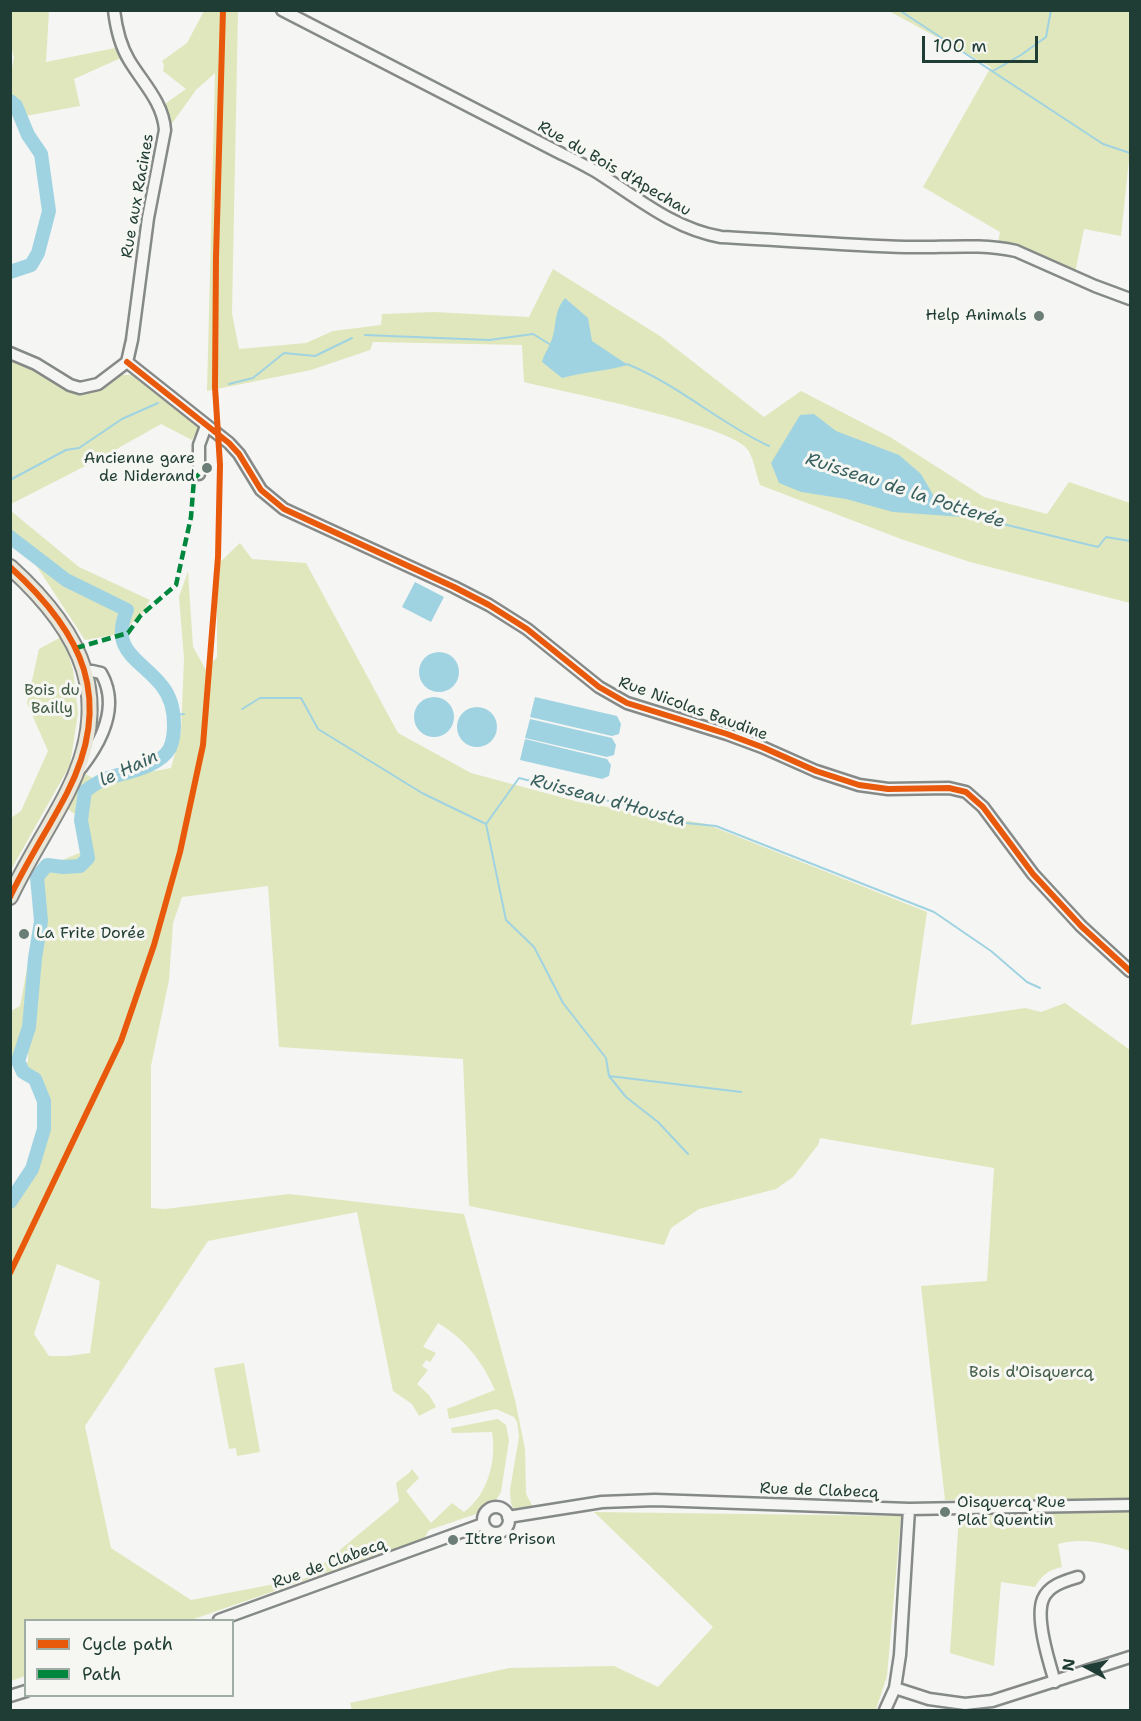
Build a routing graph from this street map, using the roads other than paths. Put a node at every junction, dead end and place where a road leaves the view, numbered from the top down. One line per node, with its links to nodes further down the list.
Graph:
1 (114, 10): 5 (street, Rue aux Racines)
2 (282, 10): 3 (street, Rue du Bois d'Apechau)
3 (1131, 299)
4 (10, 353): 5 (street)
5 (127, 362): 6 (street, Rue Nicolas Baudine)
6 (206, 426): 7 (street); 12 (street, Rue Nicolas Baudine)
7 (199, 474)
8 (10, 567): 9 (main road)
9 (85, 672): 10 (main road); 10 (street)
10 (75, 775): 11 (main road)
11 (10, 897)
12 (1131, 971)
13 (1131, 1505): 14 (street, Rue de Clabecq)
14 (909, 1509): 15 (street, Rue de Clabecq); 21 (street)
15 (508, 1517): 16 (street, Rue de Clabecq); 16 (street, Rue de Clabecq)
16 (483, 1524): 18 (street, Rue de Clabecq)
17 (1078, 1577): 20 (street)
18 (222, 1619)
19 (1131, 1657): 20 (street)
20 (1055, 1682): 21 (street)
21 (895, 1688): 22 (street)
22 (885, 1710)

